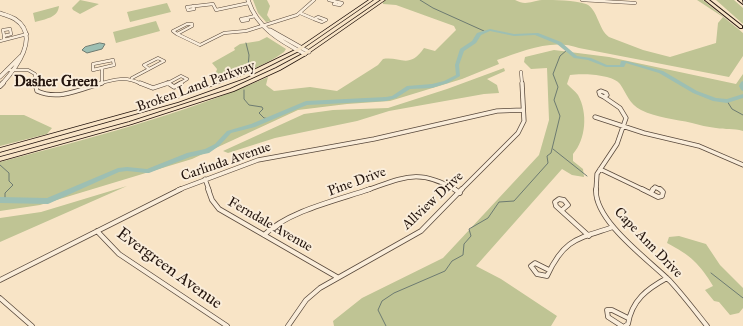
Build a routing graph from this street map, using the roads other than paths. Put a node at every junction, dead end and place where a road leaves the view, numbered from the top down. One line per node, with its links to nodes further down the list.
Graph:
1 (314, 0): 15 (street)
2 (330, 0): 10 (street)
3 (371, 0): 24 (main road, Broken Land Parkway)
4 (383, 0): 25 (main road, Broken Land Parkway)
5 (582, 0): 11 (street)
6 (707, 0): 20 (highway)
7 (711, 0): 20 (highway)
8 (740, 0): 12 (highway)
9 (249, 2): 13 (street); 16 (street)
10 (337, 2)
11 (635, 3)
12 (743, 3)
13 (193, 6)
14 (0, 13): 21 (street)
15 (300, 14): 18 (street); 19 (street)
16 (255, 16): 17 (street); 19 (street)
17 (246, 18)
18 (314, 19)
19 (263, 25): 22 (street); 24 (street)
20 (742, 28)
21 (27, 34): 23 (street); 26 (street)
22 (177, 34): 22 (street)
23 (0, 41)
24 (300, 49): 25 (street); 41 (main road, Broken Land Parkway)
25 (307, 53): 42 (main road, Broken Land Parkway)
26 (22, 55): 29 (street); 30 (street)
27 (102, 68): 27 (street); 34 (street)
28 (149, 69): 28 (street); 33 (street)
29 (7, 70): 30 (street); 32 (street)
30 (14, 70): 34 (street); 36 (street)
31 (521, 72): 38 (street, Allview Drive)
32 (0, 77)
33 (132, 78): 34 (street); 35 (street)
34 (102, 83)
35 (168, 83): 35 (street)
36 (0, 86)
37 (604, 97): 40 (street)
38 (523, 110): 45 (street, Carlinda Avenue); 46 (street, Allview Drive)
39 (595, 117): 40 (street)
40 (624, 126): 43 (street); 44 (street, Cape Ann Drive)
41 (0, 150)
42 (0, 159)
43 (743, 165)
44 (600, 169): 47 (street); 49 (street, Cape Ann Drive)
45 (205, 180): 50 (street, Carlinda Avenue); 51 (street, Ferndale Avenue)
46 (460, 193): 51 (street, Pine Drive); 54 (street, Allview Drive)
47 (651, 194)
48 (562, 210): 52 (street)
49 (613, 227): 52 (street); 55 (street, Cape Ann Drive)
50 (97, 231): 56 (street, Carlinda Avenue); 60 (street, Evergreen Avenue)
51 (264, 235): 54 (street, Ferndale Avenue)
52 (589, 236): 53 (street)
53 (548, 270)
54 (337, 277): 61 (street, Allview Drive)
55 (667, 278): 58 (street); 63 (street, Cape Ann Drive)
56 (0, 280)
57 (0, 298): 59 (street)
58 (628, 318): 62 (street); 62 (street)
59 (32, 326)
60 (227, 326)
61 (288, 326)
62 (624, 326)
63 (707, 326)

